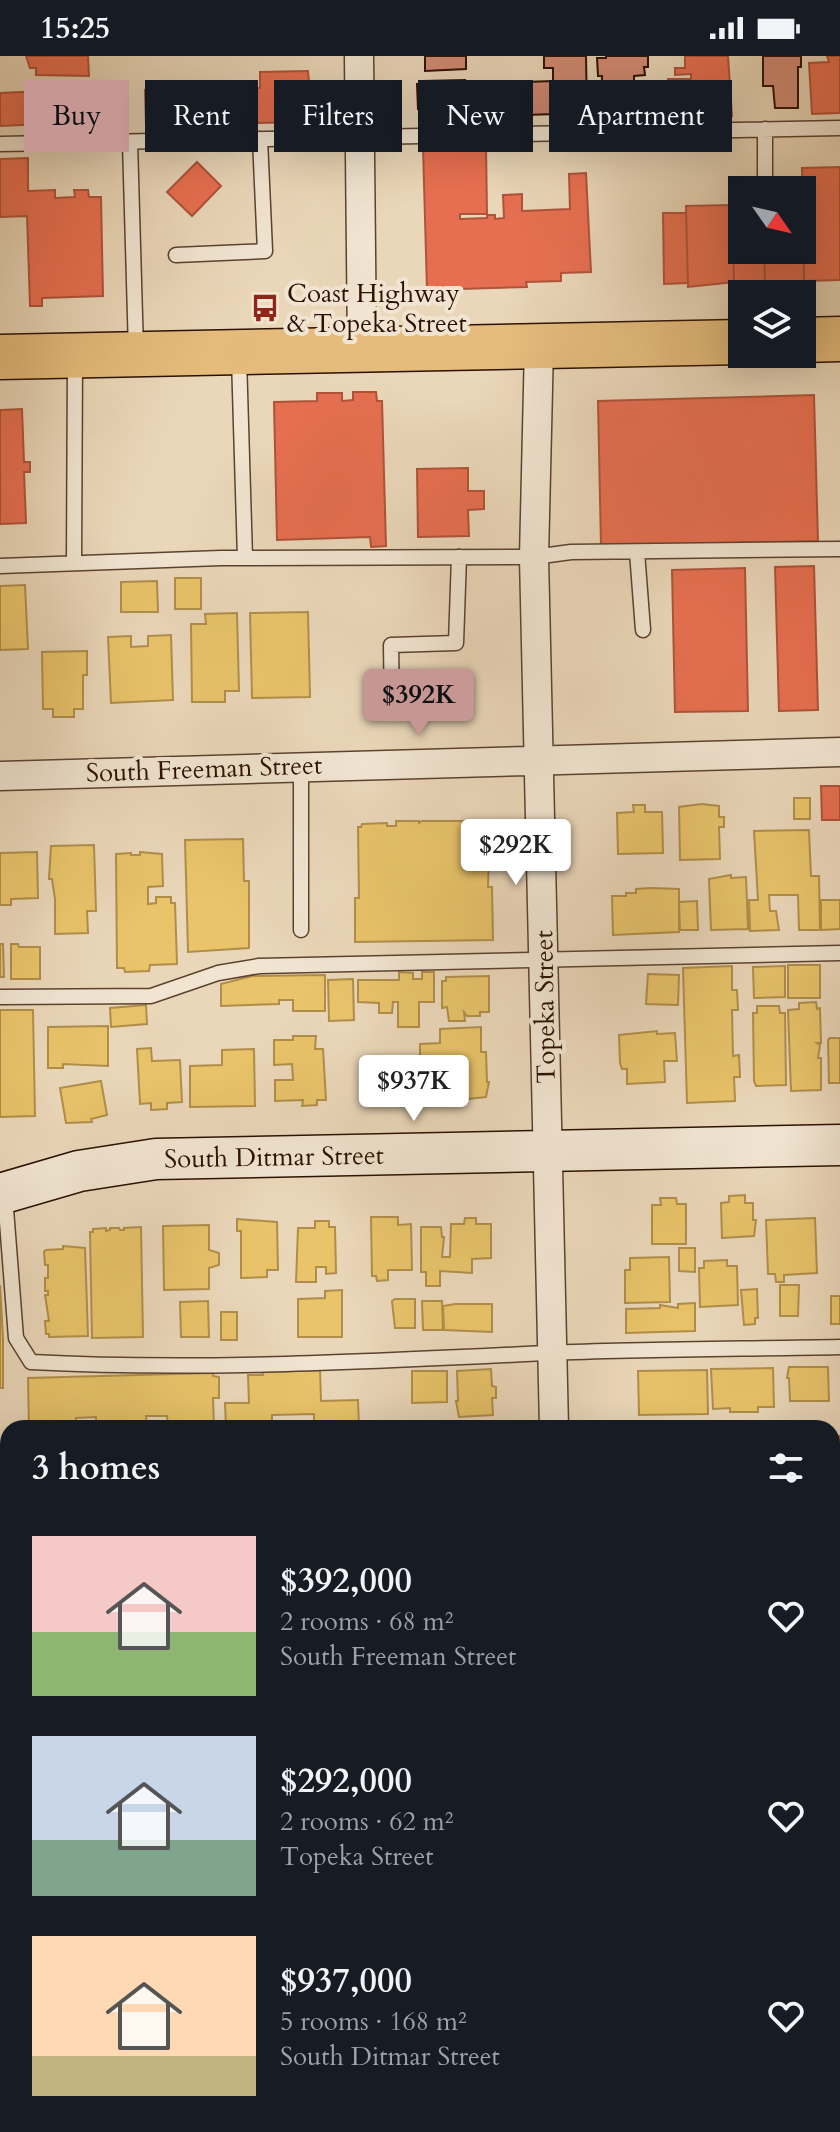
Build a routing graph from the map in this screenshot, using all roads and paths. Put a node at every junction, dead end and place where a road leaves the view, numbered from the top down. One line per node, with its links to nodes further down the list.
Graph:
1 (359, 56): 2 (street)
2 (359, 80)
3 (840, 128): 4 (lane)
4 (765, 129): 5 (lane); 11 (lane)
5 (402, 136)
6 (260, 139): 7 (lane); 8 (lane); 12 (lane)
7 (274, 139)
8 (130, 142): 9 (lane); 20 (lane)
9 (0, 144)
10 (360, 152): 17 (street)
11 (765, 176)
12 (176, 255)
13 (840, 339): 14 (main road)
14 (816, 340)
15 (728, 342): 16 (main road)
16 (539, 346): 17 (main road); 25 (street, Topeka Street)
17 (362, 351): 18 (main road)
18 (239, 354): 20 (main road); 26 (lane)
19 (75, 355): 20 (main road); 21 (main road); 27 (lane)
20 (136, 355)
21 (0, 357)
22 (840, 549): 23 (lane)
23 (637, 552): 25 (lane); 29 (lane)
24 (459, 557): 25 (lane); 26 (lane); 30 (lane)
25 (534, 557): 32 (street, Topeka Street)
26 (245, 558): 27 (lane)
27 (74, 561): 28 (lane)
28 (0, 566)
29 (643, 630)
30 (392, 711)
31 (840, 752): 32 (street, South Freeman Street)
32 (539, 759): 33 (street, South Freeman Street); 37 (street, Topeka Street)
33 (301, 766): 34 (street, South Freeman Street); 35 (lane)
34 (0, 776)
35 (301, 930)
36 (840, 953): 37 (lane)
37 (544, 959): 38 (lane); 40 (street, Topeka Street)
38 (0, 997)
39 (840, 1145): 40 (street, South Ditmar Street)
40 (549, 1153): 41 (street, South Ditmar Street); 43 (street, Topeka Street)
41 (2, 1193): 43 (lane)
42 (840, 1347): 43 (lane)
43 (553, 1353): 44 (street, Topeka Street)
44 (554, 1420)

